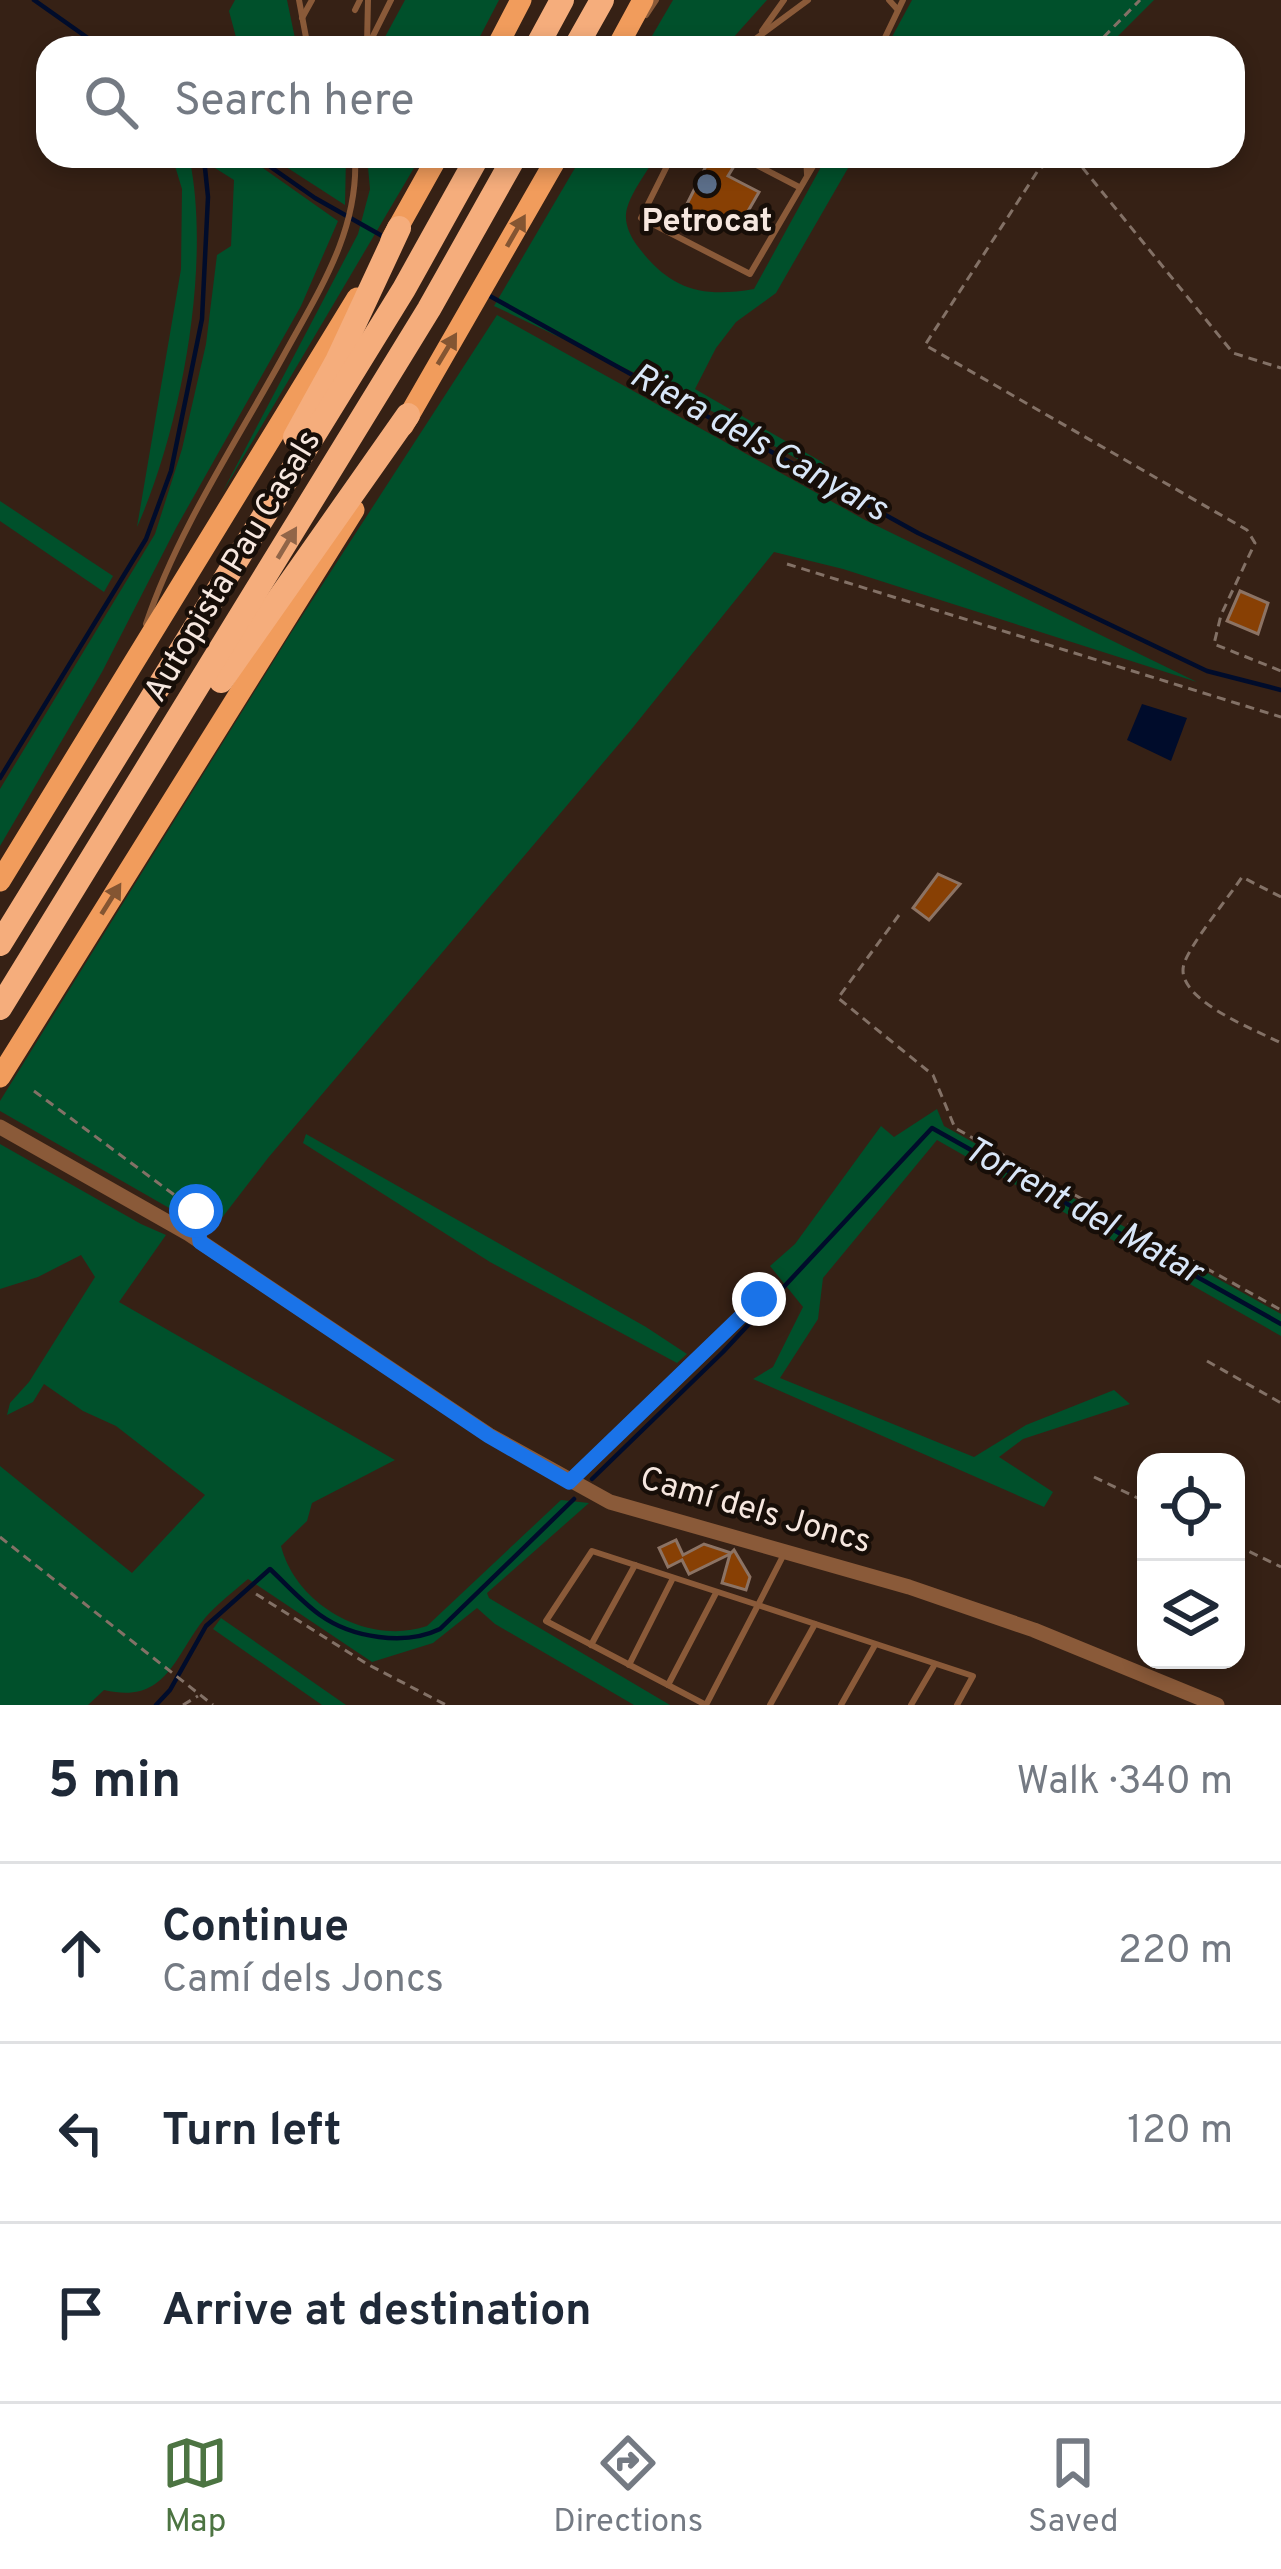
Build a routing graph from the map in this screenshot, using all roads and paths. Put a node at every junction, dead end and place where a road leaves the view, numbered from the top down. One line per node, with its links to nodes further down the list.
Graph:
1 (299, 0): 17 (lane)
2 (312, 0): 17 (lane)
3 (364, 0): 15 (lane); 19 (lane)
4 (391, 0): 20 (lane)
5 (520, 0): 21 (highway)
6 (562, 0): 22 (highway)
7 (602, 0): 23 (highway)
8 (643, 0): 24 (highway)
9 (656, 0): 25 (lane)
10 (784, 0): 26 (lane)
11 (808, 0): 27 (lane)
12 (889, 0): 16 (lane)
13 (903, 0): 16 (lane)
14 (1140, 0): 29 (path)
15 (355, 10)
16 (898, 10): 28 (lane)
17 (301, 21): 18 (lane)
18 (305, 36)
19 (366, 36)
20 (373, 36)
21 (502, 36)
22 (542, 36)
23 (582, 36)
24 (626, 36)
25 (630, 36)
26 (756, 36)
27 (761, 36)
28 (886, 36)
29 (1105, 36)
30 (356, 168): 49 (lane)
31 (432, 168): 43 (highway)
32 (471, 168): 48 (highway, Autopista Pau Casals)
33 (507, 168): 52 (highway, Autopista Pau Casals, one-way to 33)
34 (551, 168): 46 (highway, one-way to 34)
35 (666, 168): 42 (lane)
36 (762, 168): 42 (lane)
37 (807, 168): 41 (lane)
38 (813, 168): 41 (lane)
39 (1041, 168): 50 (path)
40 (1083, 168): 45 (path)
41 (807, 178): 42 (lane)
42 (801, 188)
43 (402, 223): 44 (highway)
44 (371, 280): 48 (highway); 49 (highway)
45 (1281, 368)
46 (408, 415): 52 (highway); 59 (highway, one-way to 46)
47 (787, 563): 51 (path)
48 (221, 590): 56 (highway, Autopista Pau Casals)
49 (138, 653): 53 (highway)
50 (1281, 671)
51 (1281, 717)
52 (161, 751): 57 (highway, Autopista Pau Casals)
53 (0, 880)
54 (1281, 897): 58 (path)
55 (899, 916): 64 (path)
56 (0, 944)
57 (0, 1008)
58 (1281, 1043)
59 (0, 1077)
60 (34, 1091): 62 (path)
61 (7, 1131): 62 (street, Camí dels Joncs)
62 (200, 1242): 68 (street, Camí dels Joncs)
63 (759, 1299): 68 (path)
64 (1281, 1310)
65 (1207, 1361): 66 (path)
66 (1281, 1403)
67 (1094, 1477): 69 (path)
68 (569, 1482): 72 (street, Camí dels Joncs)
69 (1137, 1498)
70 (0, 1537): 85 (path)
71 (1245, 1549): 74 (path)
72 (785, 1552): 78 (lane); 94 (street, Camí dels Joncs)
73 (634, 1565): 75 (lane); 81 (lane); 81 (lane)
74 (1281, 1567)
75 (673, 1578): 76 (lane); 83 (lane)
76 (717, 1592): 78 (lane); 84 (lane)
77 (256, 1594): 88 (path)
78 (758, 1605): 79 (lane); 89 (lane)
79 (815, 1624): 80 (lane); 90 (lane)
80 (875, 1644): 82 (lane); 91 (lane)
81 (591, 1645): 83 (lane)
82 (935, 1664): 92 (lane); 93 (lane)
83 (629, 1665): 84 (lane)
84 (668, 1685): 89 (lane)
85 (200, 1695): 86 (path); 87 (path)
86 (183, 1705)
87 (213, 1705)
88 (446, 1705)
89 (706, 1705)
90 (770, 1705)
91 (842, 1705)
92 (911, 1705)
93 (957, 1705)
94 (1217, 1705)

